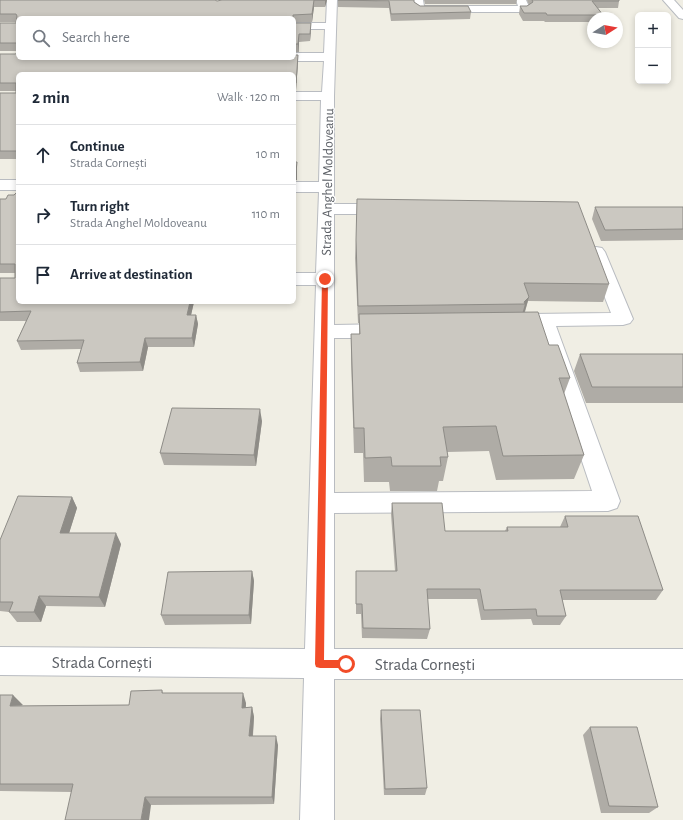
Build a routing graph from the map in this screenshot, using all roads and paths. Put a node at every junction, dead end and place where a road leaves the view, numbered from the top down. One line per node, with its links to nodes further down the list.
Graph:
1 (332, 0): 7 (street, Strada Anghel Moldoveanu)
2 (668, 0): 5 (street)
3 (523, 4): 4 (street)
4 (419, 5)
5 (683, 16)
6 (296, 26): 7 (street)
7 (331, 26): 9 (street, Strada Anghel Moldoveanu)
8 (296, 57): 9 (street)
9 (329, 57): 11 (street, Strada Anghel Moldoveanu)
10 (296, 96): 11 (street)
11 (328, 96): 15 (street, Strada Anghel Moldoveanu)
12 (0, 185): 13 (street)
13 (16, 185)
14 (296, 187): 15 (street)
15 (327, 187): 16 (street, Strada Anghel Moldoveanu)
16 (326, 209): 17 (street); 20 (street, Strada Anghel Moldoveanu)
17 (405, 209)
18 (591, 239): 23 (street)
19 (296, 279): 20 (street)
20 (325, 279): 22 (street, Strada Anghel Moldoveanu)
21 (408, 326): 22 (street)
22 (325, 327): 23 (street, Strada Anghel Moldoveanu)
23 (322, 503): 25 (street, Strada Anghel Moldoveanu)
24 (0, 661): 25 (street, Strada Cornești)
25 (320, 664): 26 (street, Strada Cornești); 27 (street, Strada Anghel Moldoveanu)
26 (683, 664)
27 (317, 820)

